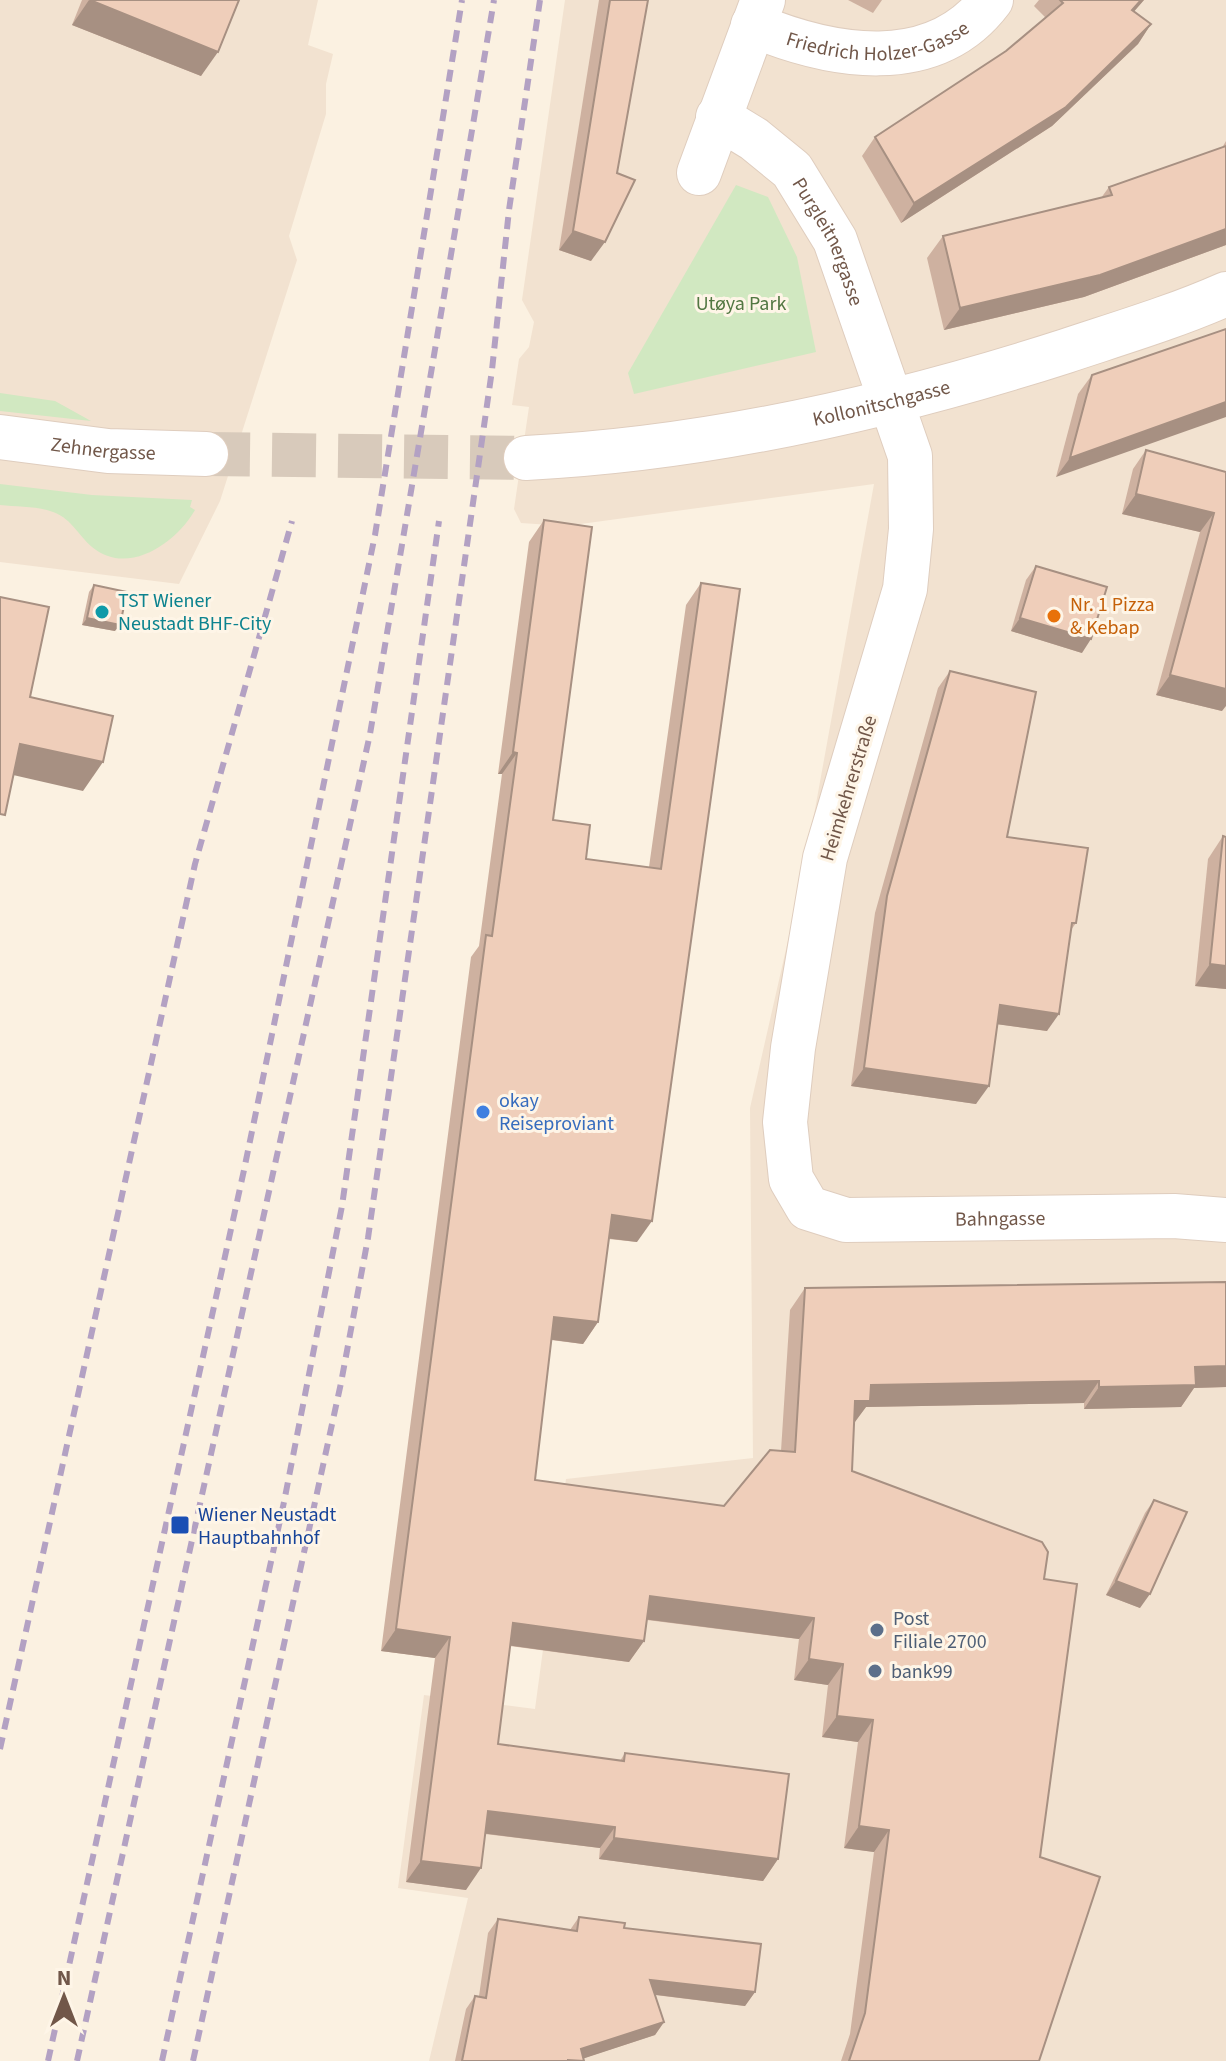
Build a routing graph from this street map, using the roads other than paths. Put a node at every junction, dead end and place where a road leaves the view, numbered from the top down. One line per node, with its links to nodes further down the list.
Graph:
1 (991, 0): 2 (street, Friedrich Holzer-Gasse)
2 (758, 13): 3 (street)
3 (718, 117): 4 (street); 6 (street, Purgleitnergasse)
4 (699, 173)
5 (1226, 294): 6 (street, Kollonitschgasse)
6 (891, 401): 9 (street, Kollonitschgasse); 10 (street, Heimkehrerstraße)
7 (0, 437): 8 (street, Zehnergasse)
8 (206, 454)
9 (526, 458)
10 (791, 1179): 11 (street, Bahngasse)
11 (1226, 1220)

